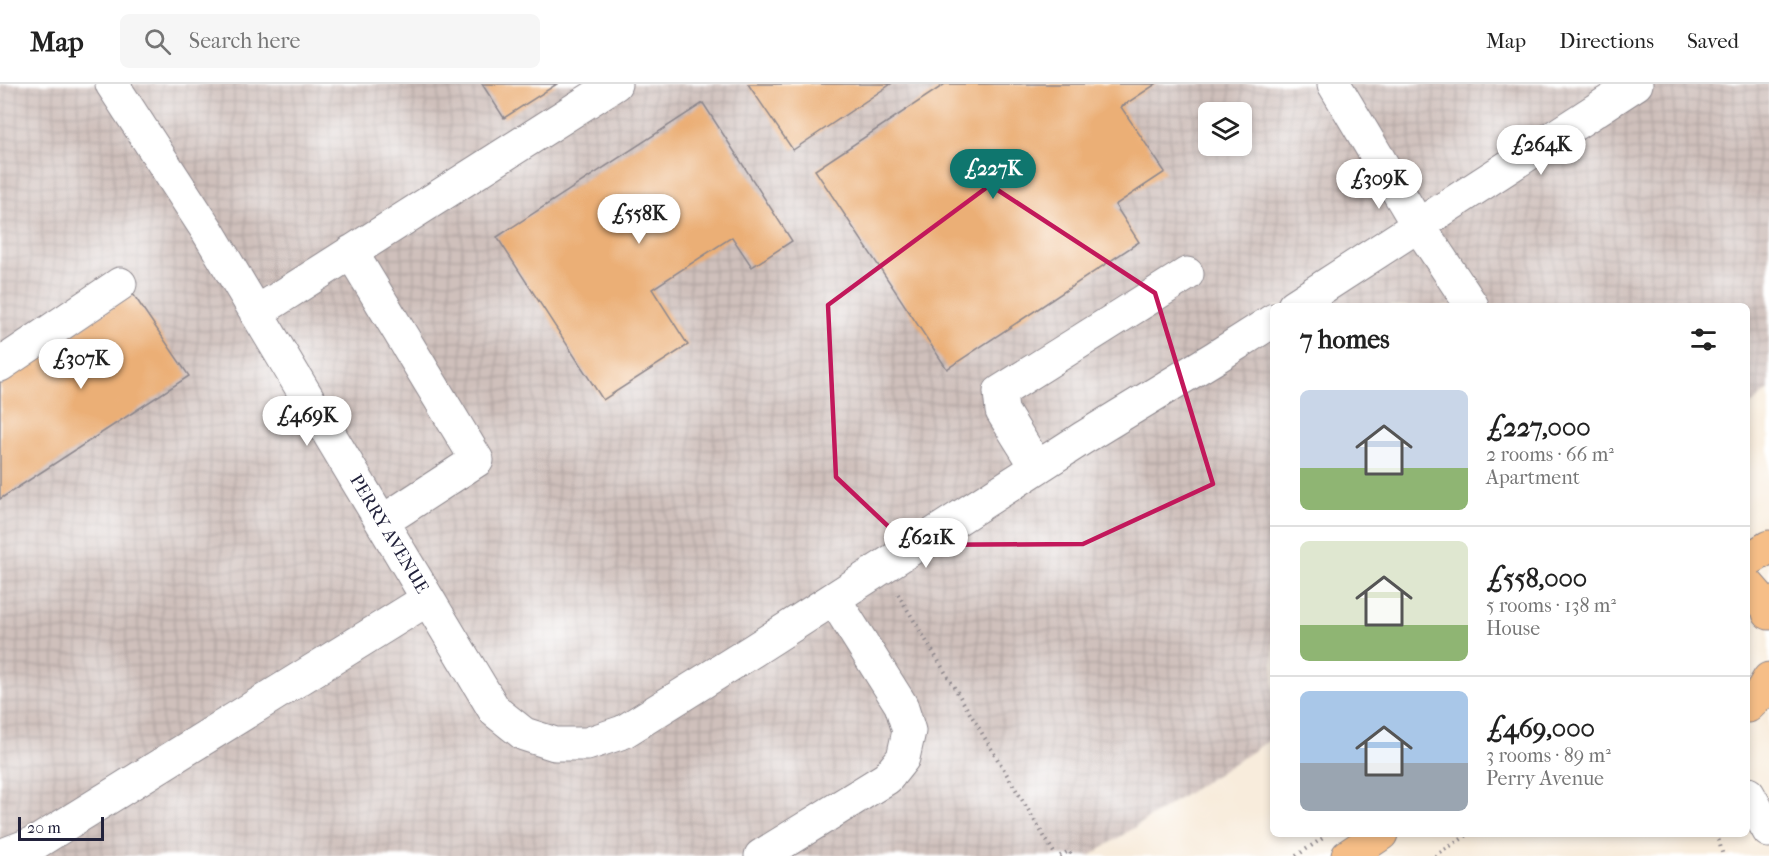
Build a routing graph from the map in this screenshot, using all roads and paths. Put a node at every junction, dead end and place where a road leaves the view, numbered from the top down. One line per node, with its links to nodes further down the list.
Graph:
1 (112, 84): 11 (street, PERRY AVENUE)
2 (615, 84): 6 (street)
3 (1334, 84): 5 (street)
4 (1628, 86): 5 (street)
5 (1418, 225): 9 (street); 10 (street)
6 (351, 252): 11 (street); 15 (street)
7 (1187, 274): 14 (street)
8 (120, 284): 13 (street)
9 (1299, 303)
10 (1470, 303)
11 (256, 313): 15 (street, PERRY AVENUE)
12 (1270, 323): 14 (street, PERRY AVENUE)
13 (0, 365)
14 (1037, 467): 18 (street, PERRY AVENUE)
15 (382, 522): 20 (street, PERRY AVENUE)
16 (1769, 547): 17 (main road)
17 (1750, 559)
18 (882, 568): 21 (street, PERRY AVENUE); 33 (path)
19 (1750, 587): 22 (main road)
20 (428, 599): 21 (street, PERRY AVENUE); 31 (street)
21 (834, 599): 32 (street)
22 (1769, 613)
23 (1769, 679): 24 (main road)
24 (1750, 704)
25 (1750, 798): 26 (street)
26 (1769, 831)
27 (1324, 837): 35 (path)
28 (1377, 837): 36 (main road)
29 (1464, 837): 37 (path)
30 (1718, 837): 38 (path)
31 (0, 856)
32 (761, 856)
33 (1058, 856): 34 (path)
34 (1072, 856)
35 (1296, 856)
36 (1348, 856)
37 (1435, 856)
38 (1723, 856)

